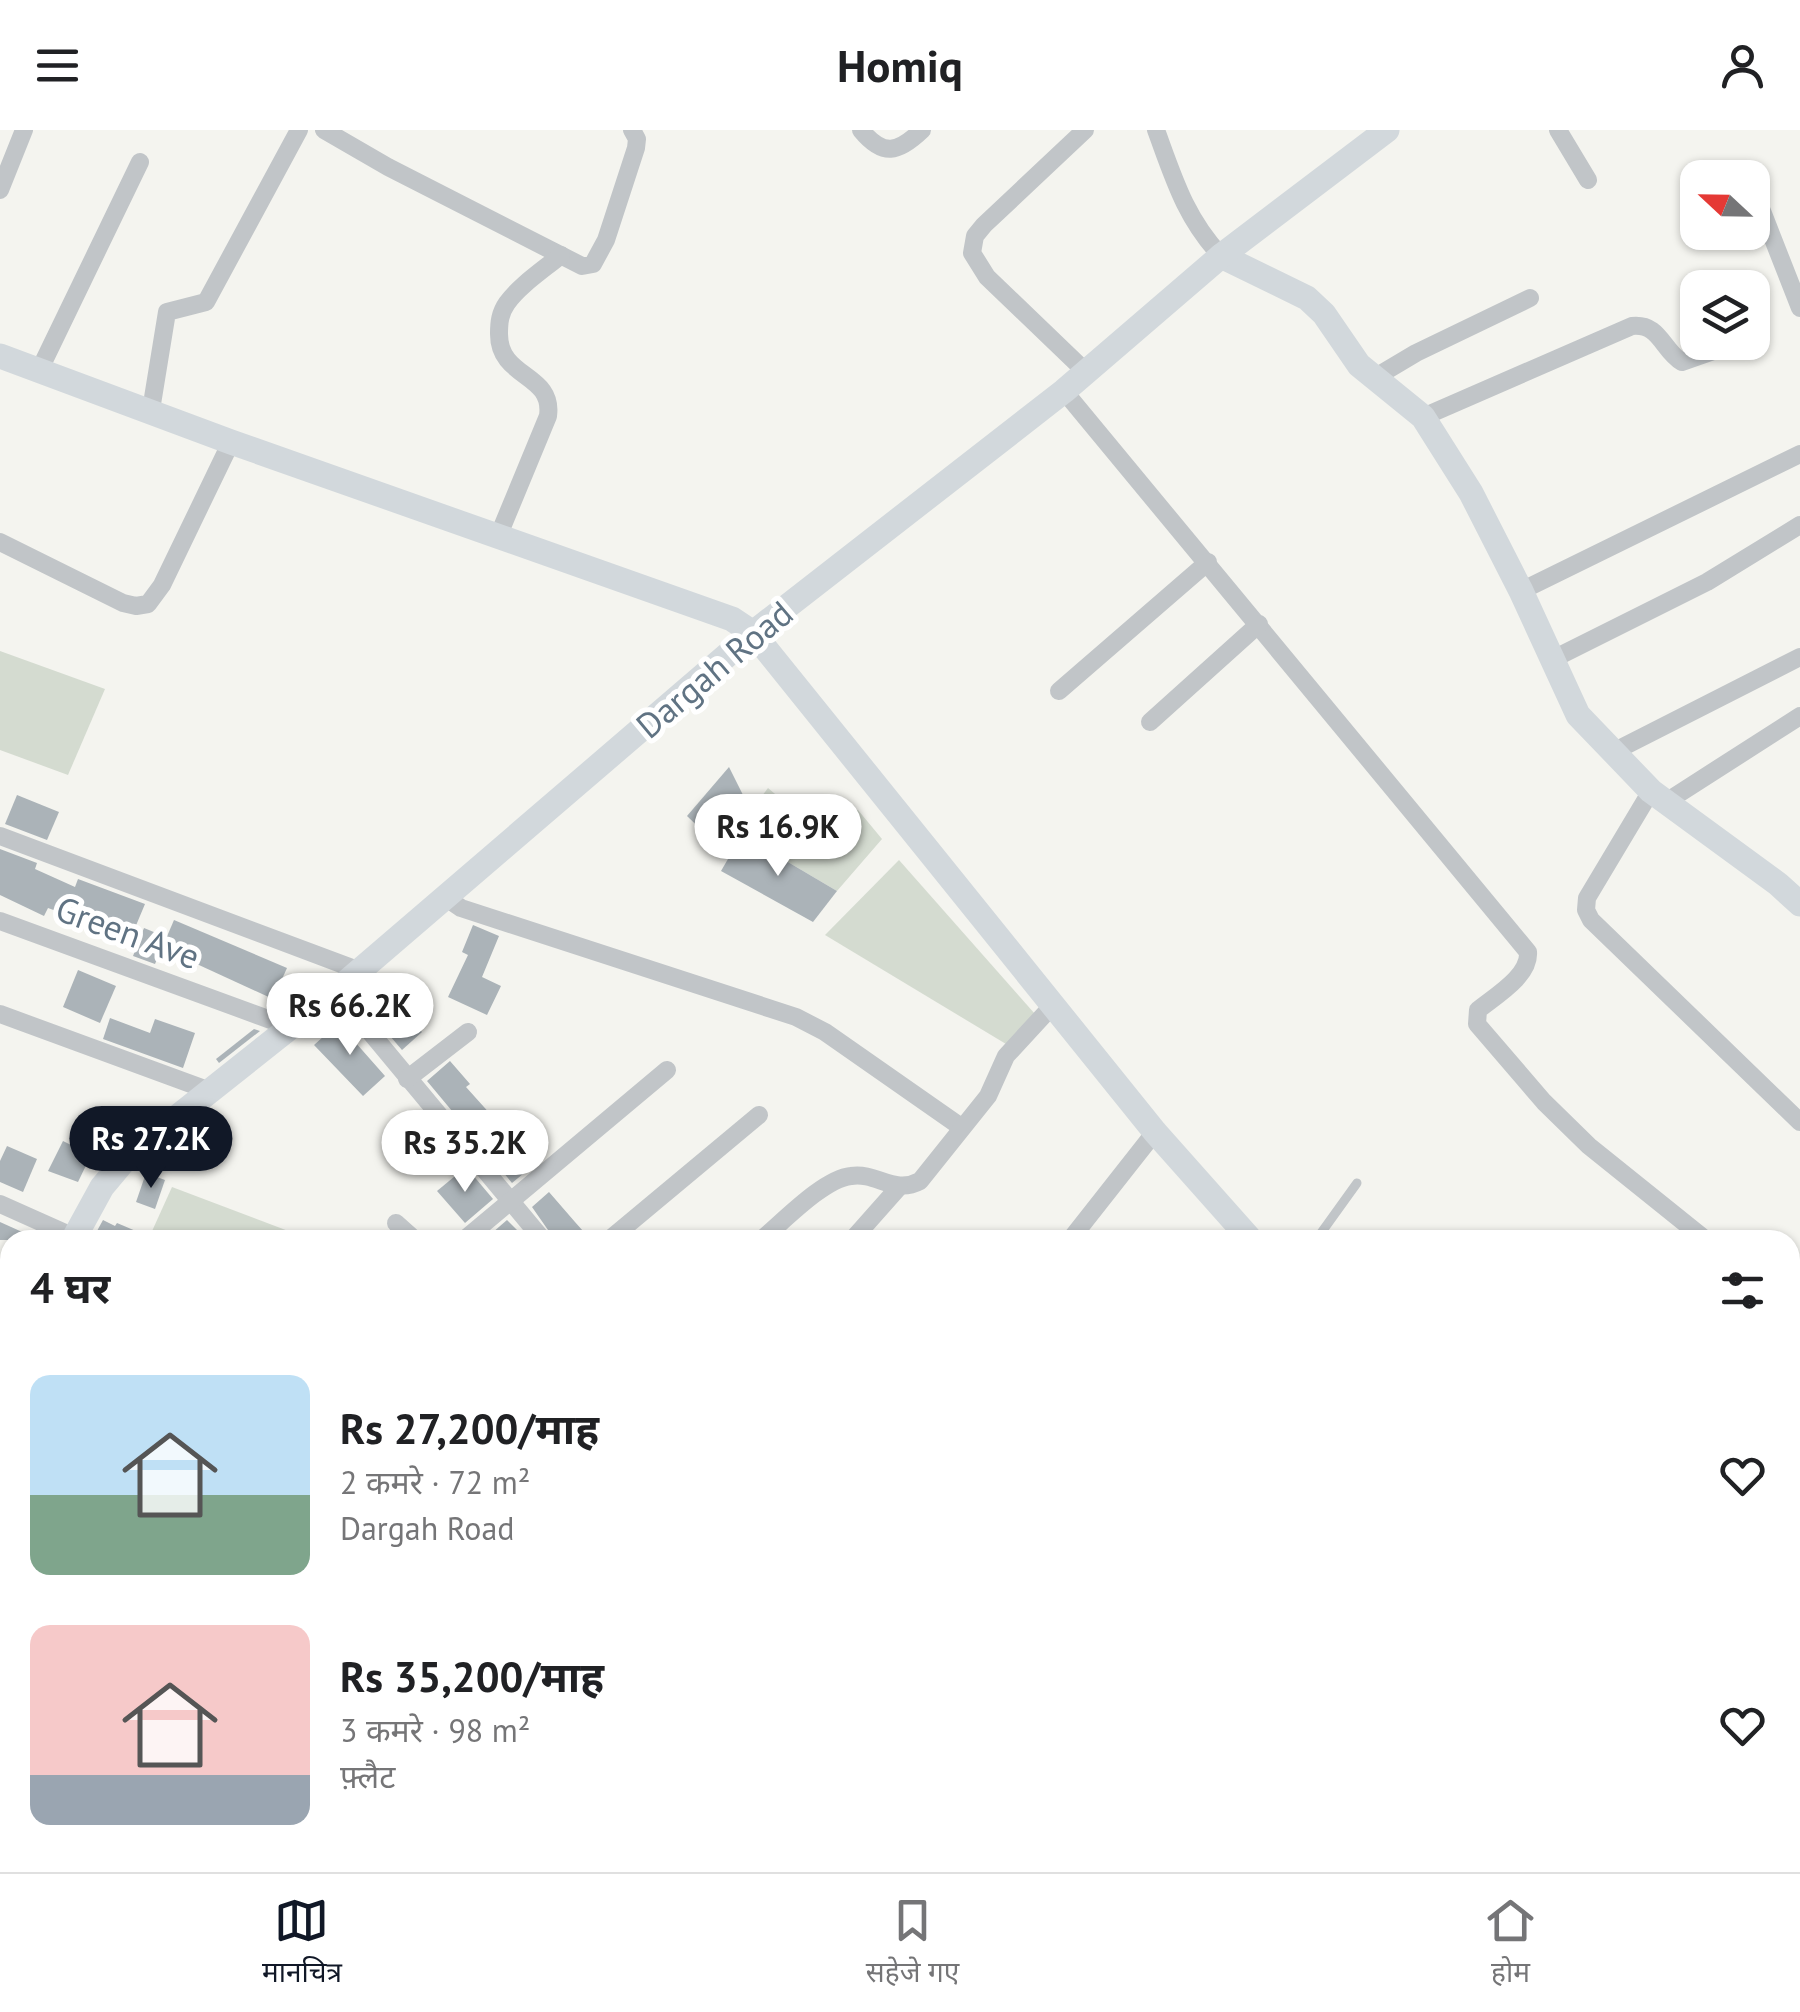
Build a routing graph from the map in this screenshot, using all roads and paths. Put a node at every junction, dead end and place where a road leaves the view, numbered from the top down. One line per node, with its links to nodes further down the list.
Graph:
1 (24, 130): 13 (street)
2 (299, 130): 25 (street)
3 (324, 130): 15 (street)
4 (632, 130): 15 (street)
5 (861, 130): 6 (street)
6 (922, 130)
7 (1085, 130): 22 (street)
8 (1156, 130): 16 (street)
9 (1388, 130): 16 (street, Dargah Road)
10 (1558, 130): 12 (street)
11 (140, 162): 21 (street)
12 (1588, 180)
13 (0, 190)
14 (1770, 231): 18 (street)
15 (561, 255): 30 (street)
16 (1222, 256): 22 (street, Dargah Road); 23 (street)
17 (1530, 298): 23 (street)
18 (1800, 308)
19 (0, 356): 21 (street)
20 (1688, 360): 26 (street)
21 (39, 371): 25 (street)
22 (1088, 372): 24 (street, Dargah Road)
23 (1374, 378): 26 (street)
24 (1064, 392): 32 (street); 35 (street, Dargah Road)
25 (151, 410): 27 (street)
26 (1423, 417): 33 (street)
27 (231, 442): 30 (street); 31 (street)
28 (1800, 454): 33 (street)
29 (1800, 525): 37 (street)
30 (498, 537): 35 (street)
31 (0, 542)
32 (1208, 562): 34 (street); 38 (street)
33 (1522, 591): 37 (street)
34 (1259, 624): 40 (street); 76 (street)
35 (753, 633): 44 (street, Dargah Road); 49 (street)
36 (1800, 657): 41 (street)
37 (1551, 660): 41 (street)
38 (1059, 691)
39 (1800, 716): 42 (street)
40 (1150, 722)
41 (1613, 752): 42 (street)
42 (1658, 796): 45 (street); 57 (street)
43 (0, 836): 47 (street)
44 (446, 897): 47 (street, Dargah Road); 58 (street)
45 (1800, 904)
46 (0, 921): 51 (street, Green Ave)
47 (360, 971): 48 (street, Dargah Road)
48 (336, 992): 51 (street, Dargah Road); 54 (street)
49 (1053, 1005): 58 (street); 59 (street)
50 (0, 1014): 55 (street)
51 (290, 1027): 55 (street, Dargah Road)
52 (468, 1032): 54 (street)
53 (668, 1070): 62 (street)
54 (407, 1079): 62 (street)
55 (210, 1091): 66 (street, Dargah Road)
56 (759, 1115): 70 (street)
57 (1800, 1122)
58 (961, 1128): 61 (street)
59 (1155, 1132): 73 (street); 74 (street)
60 (1357, 1183): 75 (lane)
61 (900, 1188): 71 (street); 72 (street)
62 (511, 1201): 68 (street); 69 (street)
63 (0, 1204): 65 (street)
64 (396, 1224): 67 (street)
65 (56, 1230)
66 (78, 1230)
67 (404, 1230)
68 (476, 1230)
69 (535, 1230)
70 (621, 1230)
71 (772, 1230)
72 (861, 1230)
73 (1078, 1230)
74 (1242, 1230)
75 (1323, 1230)
76 (1693, 1230)

